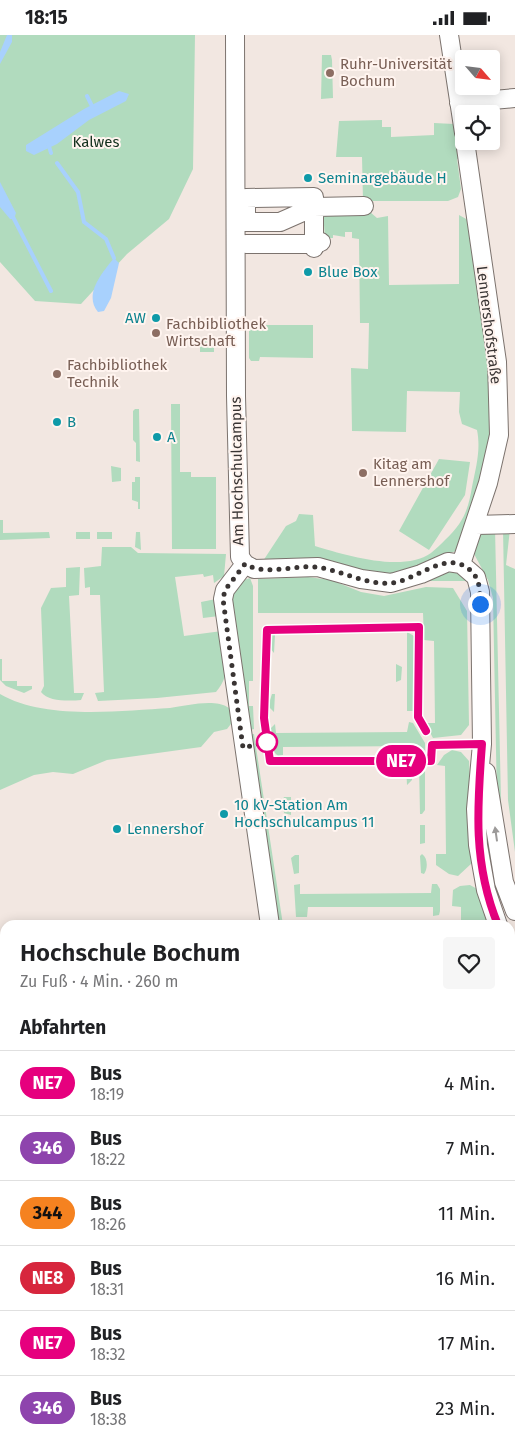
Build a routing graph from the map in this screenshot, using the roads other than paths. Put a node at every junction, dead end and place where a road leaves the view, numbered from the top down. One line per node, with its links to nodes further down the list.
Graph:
1 (235, 35): 11 (street, Am Hochschulcampus)
2 (449, 35): 4 (street)
3 (515, 98): 4 (street)
4 (459, 103)
5 (466, 150): 10 (street, Lennershofstraße)
6 (364, 206): 7 (street)
7 (314, 207): 8 (street); 8 (street); 8 (street)
8 (248, 223)
9 (515, 524): 10 (street)
10 (475, 525): 12 (street, Lennershofstraße)
11 (245, 564): 12 (street); 15 (street, Am Hochschulcampus)
12 (461, 564): 13 (street)
13 (482, 744): 14 (street, one-way to 13); 16 (street)
14 (515, 911)
15 (269, 920)
16 (496, 920)

